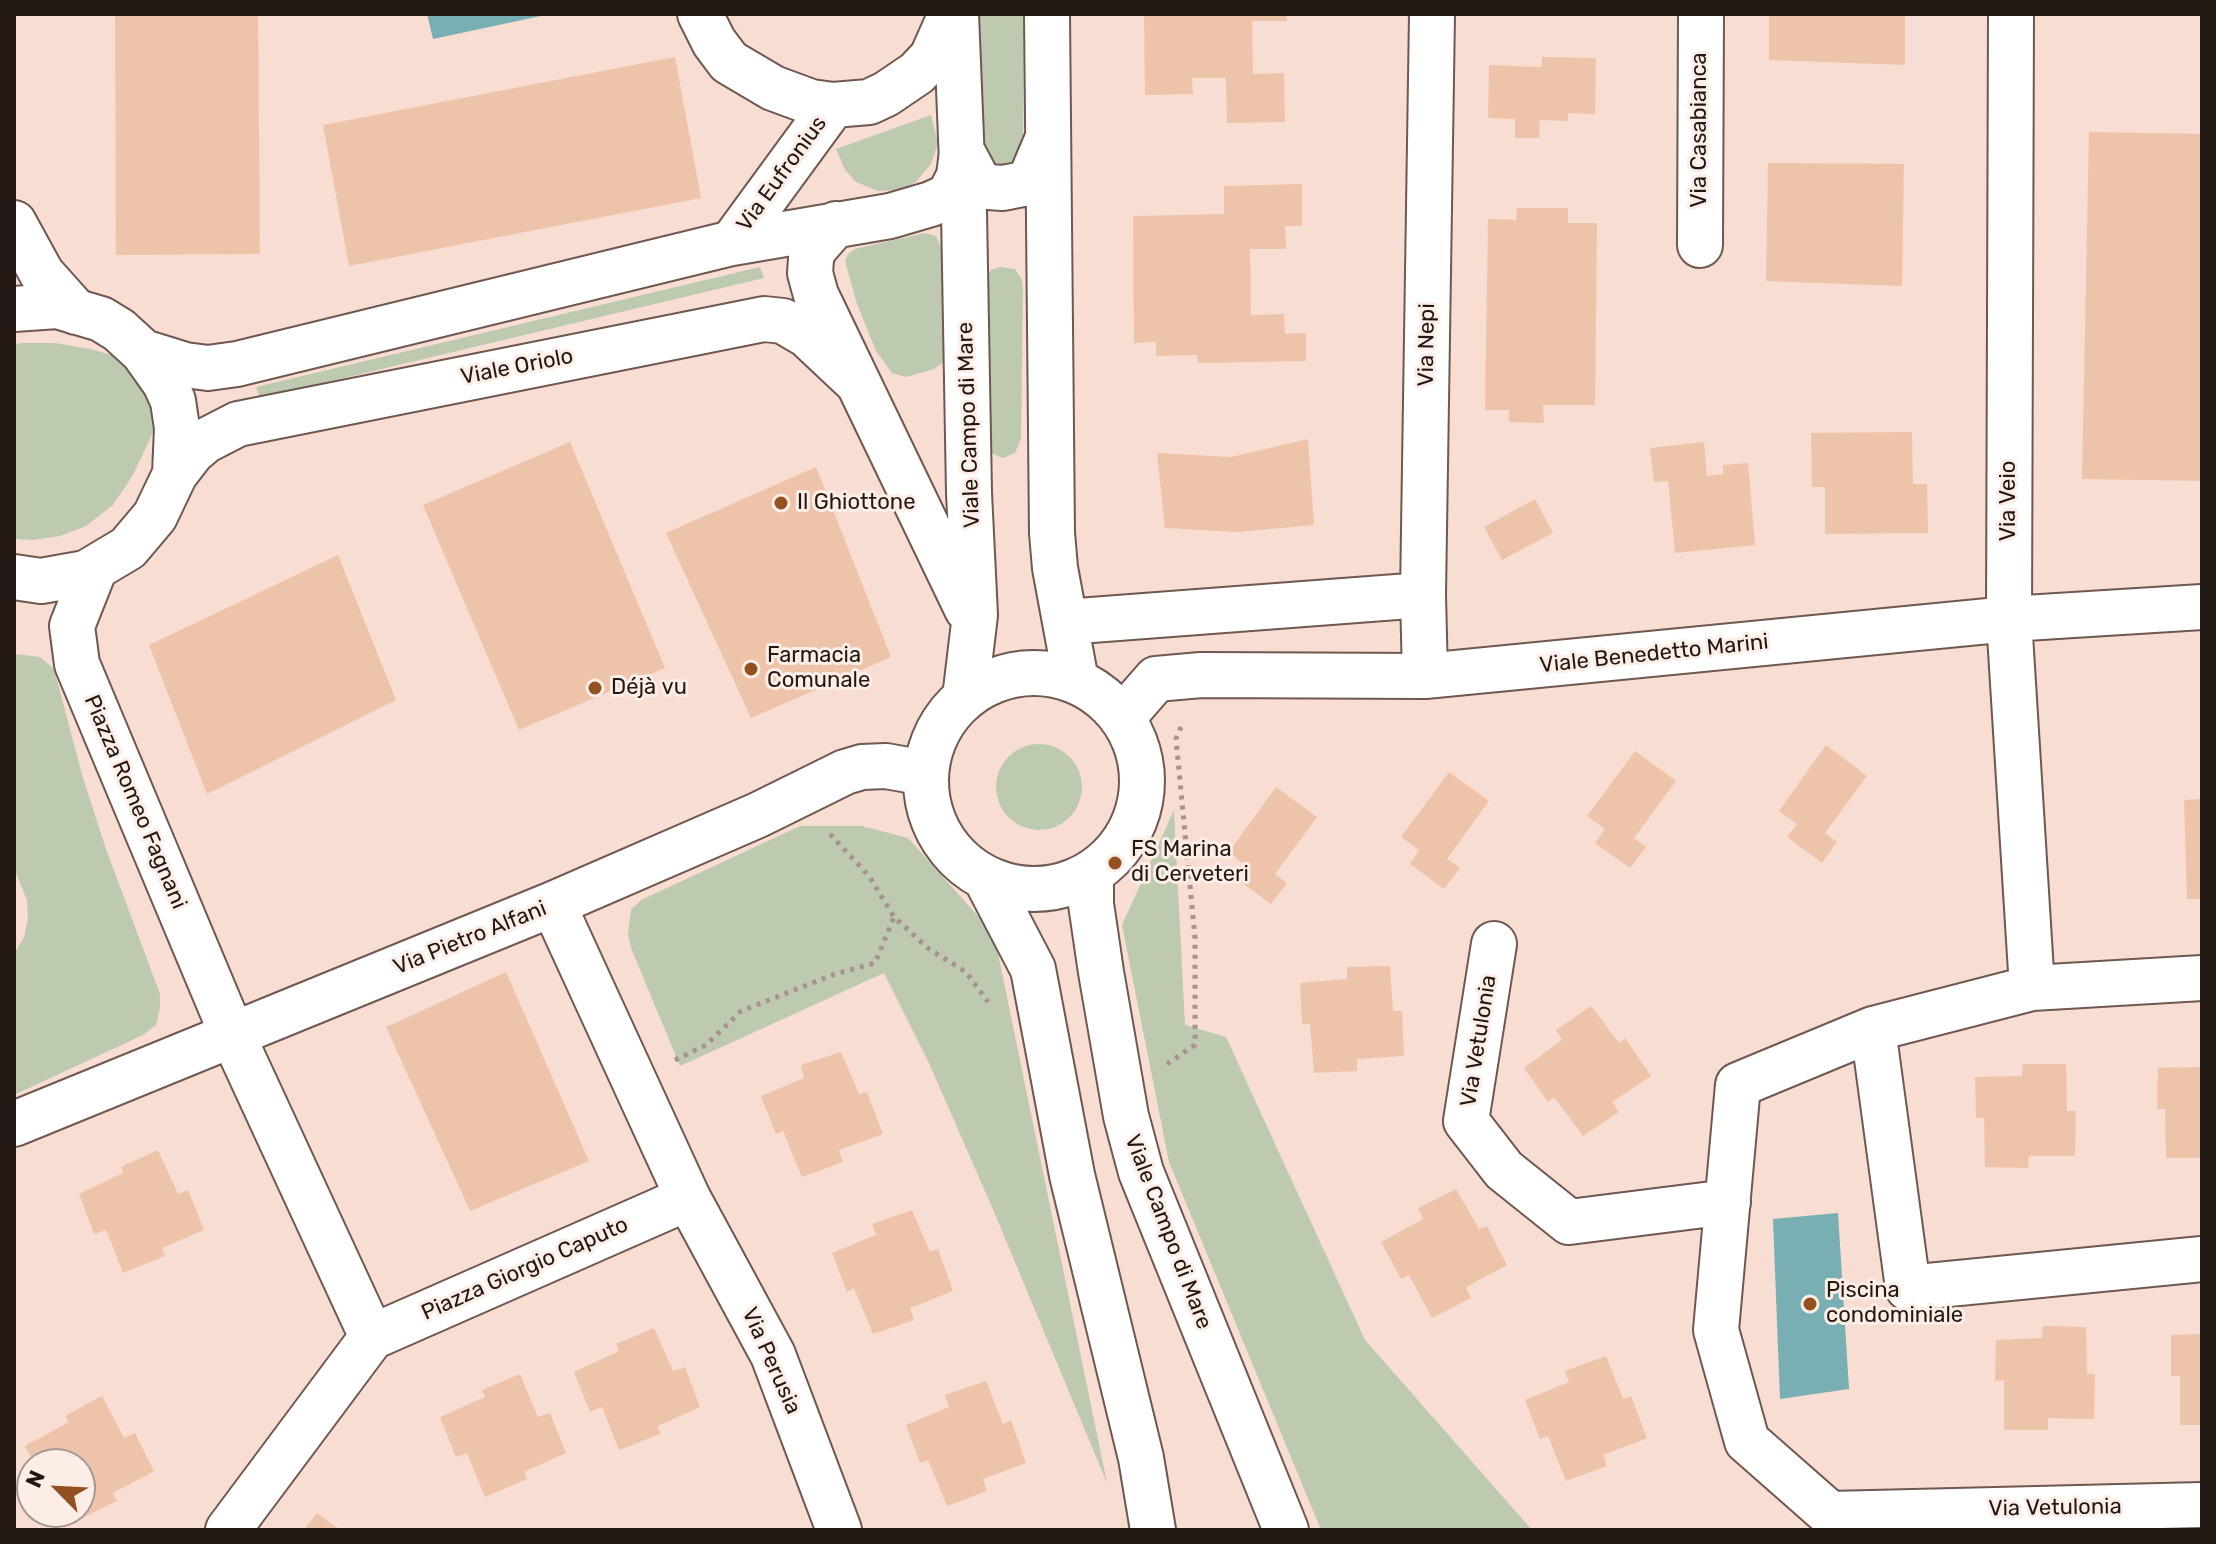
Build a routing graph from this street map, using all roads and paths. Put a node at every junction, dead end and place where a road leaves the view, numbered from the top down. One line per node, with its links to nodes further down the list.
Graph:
1 (700, 14): 7 (street)
2 (954, 14): 7 (street); 9 (street, Viale Campo di Mare)
3 (1047, 14): 8 (street)
4 (1432, 14): 21 (street, Via Nepi)
5 (1701, 14): 13 (street, Via Casabianca)
6 (2011, 14): 23 (street, Via Veio)
7 (833, 105): 12 (street, Via Eufronius)
8 (1047, 140): 9 (street); 24 (street)
9 (962, 151): 11 (street); 25 (street, Viale Campo di Mare)
10 (14, 223): 15 (street)
11 (836, 224): 12 (street); 17 (street)
12 (732, 243): 16 (street)
13 (1700, 245)
14 (14, 309): 15 (street)
15 (76, 312): 16 (street)
16 (143, 352): 18 (street)
17 (857, 382): 18 (street, Viale Oriolo); 25 (street)
18 (175, 474): 19 (street)
19 (95, 568): 20 (street); 40 (street, Piazza Romeo Fagnani)
20 (14, 577)
21 (1423, 595): 24 (street); 27 (street, Via Nepi)
22 (2202, 607): 23 (street, Viale Benedetto Marini)
23 (2009, 619): 27 (street, Viale Benedetto Marini); 37 (street, Via Veio)
24 (1065, 622): 28 (street)
25 (975, 626): 29 (street, Viale Campo di Mare)
26 (1201, 675): 27 (street, Viale Benedetto Marini); 30 (street, Viale Benedetto Marini); 41 (path)
27 (1425, 676)
28 (1076, 681): 29 (street); 30 (street)
29 (965, 698): 31 (street)
30 (1122, 718): 32 (street)
31 (925, 773): 33 (street); 34 (street, Via Pietro Alfani)
32 (1091, 873): 33 (street); 41 (street, Viale Campo di Mare)
33 (986, 879): 43 (street)
34 (553, 904): 40 (street, Via Pietro Alfani); 42 (street)
35 (1494, 944): 47 (street, Via Vetulonia)
36 (2202, 978): 37 (street, Via Vetulonia)
37 (2032, 988): 39 (street, Via Vetulonia)
38 (989, 1004): 42 (path)
39 (1873, 1029): 47 (street, Via Vetulonia); 48 (street)
40 (232, 1034): 44 (street, Via Pietro Alfani); 49 (street)
41 (1119, 1075): 45 (street, Viale Campo di Mare)
42 (634, 1079): 46 (street)
43 (1055, 1083): 45 (street); 53 (street)
44 (14, 1124)
45 (1141, 1172): 54 (street, Viale Campo di Mare)
46 (688, 1198): 49 (street, Piazza Giorgio Caputo); 52 (street, Via Perusia)
47 (1728, 1202): 50 (street, Via Vetulonia)
48 (2202, 1259)
49 (372, 1337): 51 (street)
50 (2202, 1505)
51 (228, 1530)
52 (839, 1530)
53 (1153, 1530)
54 (1286, 1530)

